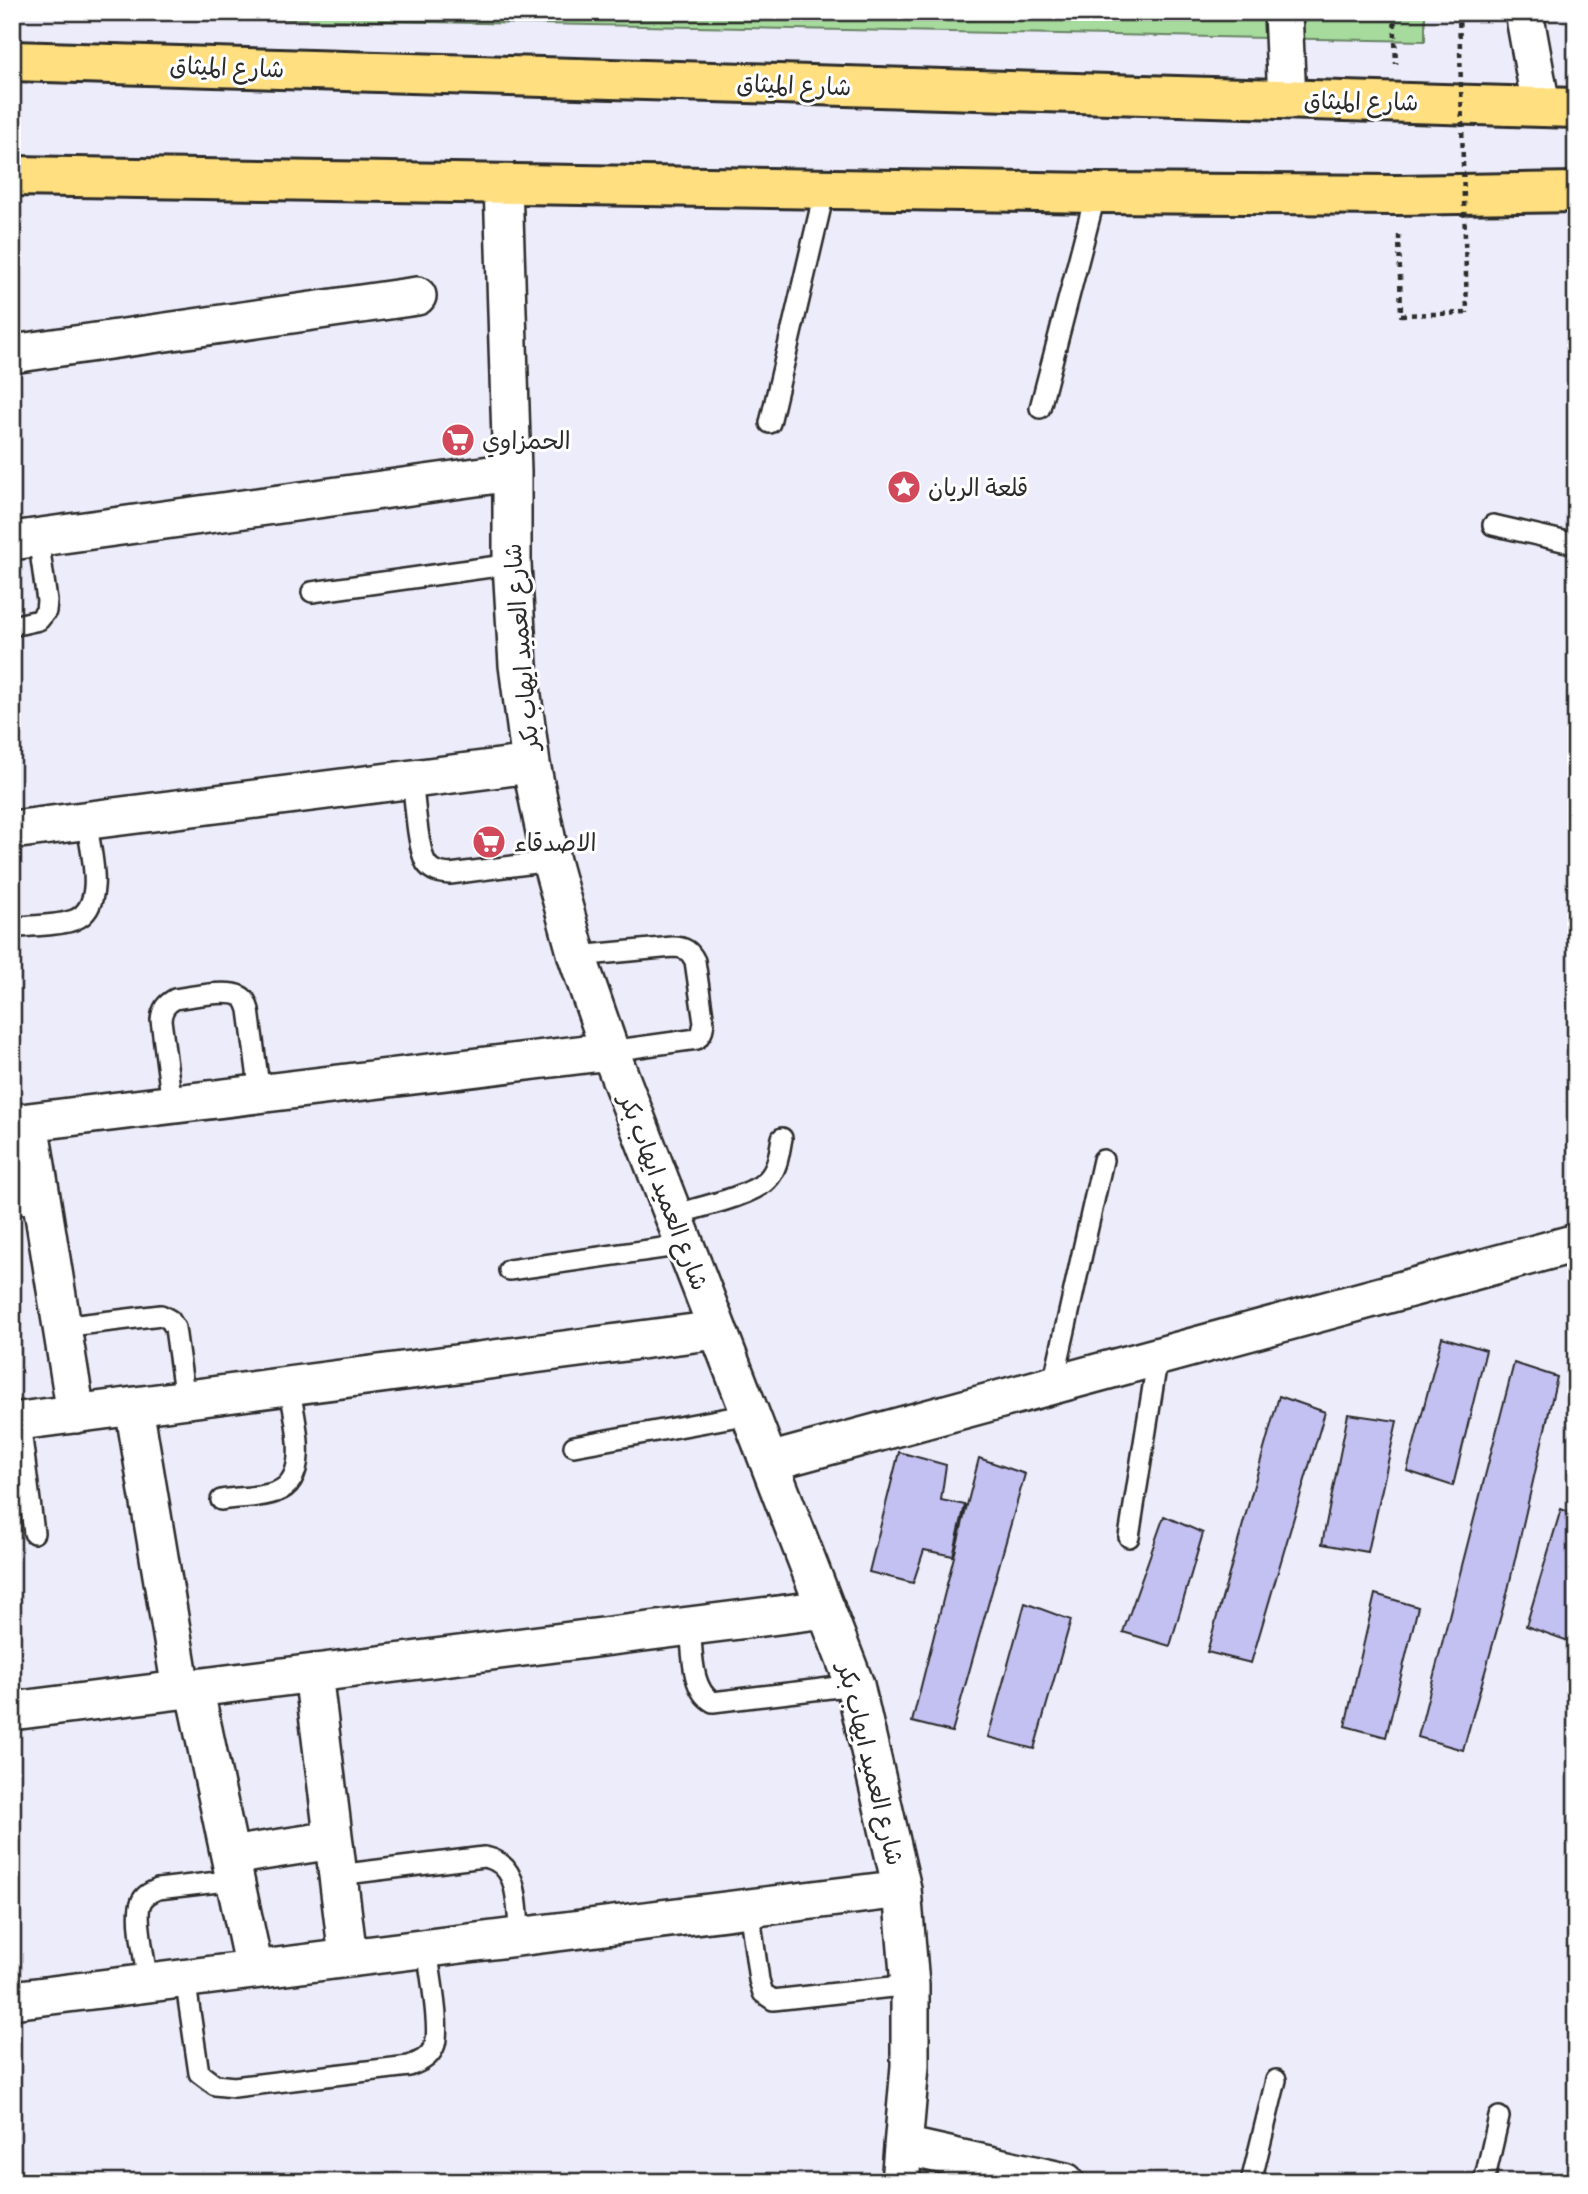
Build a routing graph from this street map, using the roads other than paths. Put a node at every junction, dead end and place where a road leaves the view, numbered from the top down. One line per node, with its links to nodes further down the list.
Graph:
1 (1283, 12): 4 (street)
2 (1524, 12): 5 (street)
3 (12, 61): 4 (main road, شارع الميثاق)
4 (1287, 100): 5 (main road, شارع الميثاق)
5 (1558, 107)
6 (12, 176): 7 (main road)
7 (503, 184): 8 (main road); 15 (street, شارع العميد ايهاب بكر)
8 (824, 189): 10 (main road); 14 (lane)
9 (1576, 192): 10 (main road)
10 (1096, 193): 13 (lane)
11 (417, 296): 12 (street)
12 (12, 354)
13 (1040, 408)
14 (770, 423)
15 (512, 472): 17 (street); 19 (street, شارع العميد ايهاب بكر)
16 (1493, 525): 18 (lane)
17 (25, 539): 21 (lane)
18 (1576, 544)
19 (512, 564): 20 (lane); 22 (street, شارع العميد ايهاب بكر)
20 (312, 592)
21 (12, 626)
22 (531, 764): 23 (street); 26 (street, شارع العميد ايهاب بكر)
23 (412, 779): 24 (street); 26 (lane)
24 (86, 821): 25 (street); 27 (lane)
25 (12, 830)
26 (551, 861): 28 (street, شارع العميد ايهاب بكر)
27 (12, 925)
28 (577, 956): 29 (street, شارع العميد ايهاب بكر); 29 (lane)
29 (610, 1051): 30 (street); 36 (street, شارع العميد ايهاب بكر)
30 (260, 1094): 31 (street); 31 (lane)
31 (172, 1104): 32 (street)
32 (21, 1123): 35 (street)
33 (782, 1138): 36 (lane)
34 (1103, 1160): 42 (lane)
35 (27, 1203): 39 (street)
36 (679, 1230): 38 (lane); 40 (street, شارع العميد ايهاب بكر)
37 (1576, 1243): 41 (street)
38 (509, 1270)
39 (61, 1326): 44 (lane); 46 (street)
40 (718, 1330): 43 (street); 47 (street, شارع العميد ايهاب بكر)
41 (1158, 1355): 42 (street); 53 (lane)
42 (1053, 1384): 50 (street)
43 (289, 1386): 44 (street); 51 (lane)
44 (185, 1400): 45 (street)
45 (134, 1407): 46 (street); 58 (street)
46 (76, 1414): 48 (street)
47 (750, 1414): 49 (lane); 50 (street, شارع العميد ايهاب بكر)
48 (16, 1422): 52 (lane)
49 (574, 1446)
50 (769, 1462): 54 (street, شارع العميد ايهاب بكر)
51 (221, 1500)
52 (34, 1533)
53 (1129, 1537)
54 (826, 1609): 55 (street); 57 (street, شارع العميد ايهاب بكر)
55 (690, 1627): 56 (street); 57 (lane)
56 (313, 1672): 58 (street); 60 (street)
57 (855, 1685): 62 (street, شارع العميد ايهاب بكر)
58 (187, 1688): 59 (street); 61 (street)
59 (12, 1711)
60 (336, 1858): 61 (street); 64 (lane); 66 (street)
61 (232, 1868): 67 (street); 69 (lane)
62 (902, 1889): 63 (street); 70 (street, شارع العميد ايهاب بكر)
63 (749, 1908): 64 (street); 70 (lane)
64 (520, 1937): 65 (street)
65 (427, 1948): 66 (street); 68 (lane)
66 (348, 1957): 67 (street)
67 (254, 1969): 68 (street)
68 (186, 1978): 69 (street)
69 (148, 1983): 71 (street)
70 (910, 1985): 74 (street, شارع العميد ايهاب بكر)
71 (12, 2000)
72 (1276, 2080): 76 (lane)
73 (1499, 2117): 77 (lane)
74 (896, 2172): 75 (street)
75 (1065, 2182)
76 (1251, 2182)
77 (1485, 2182)

